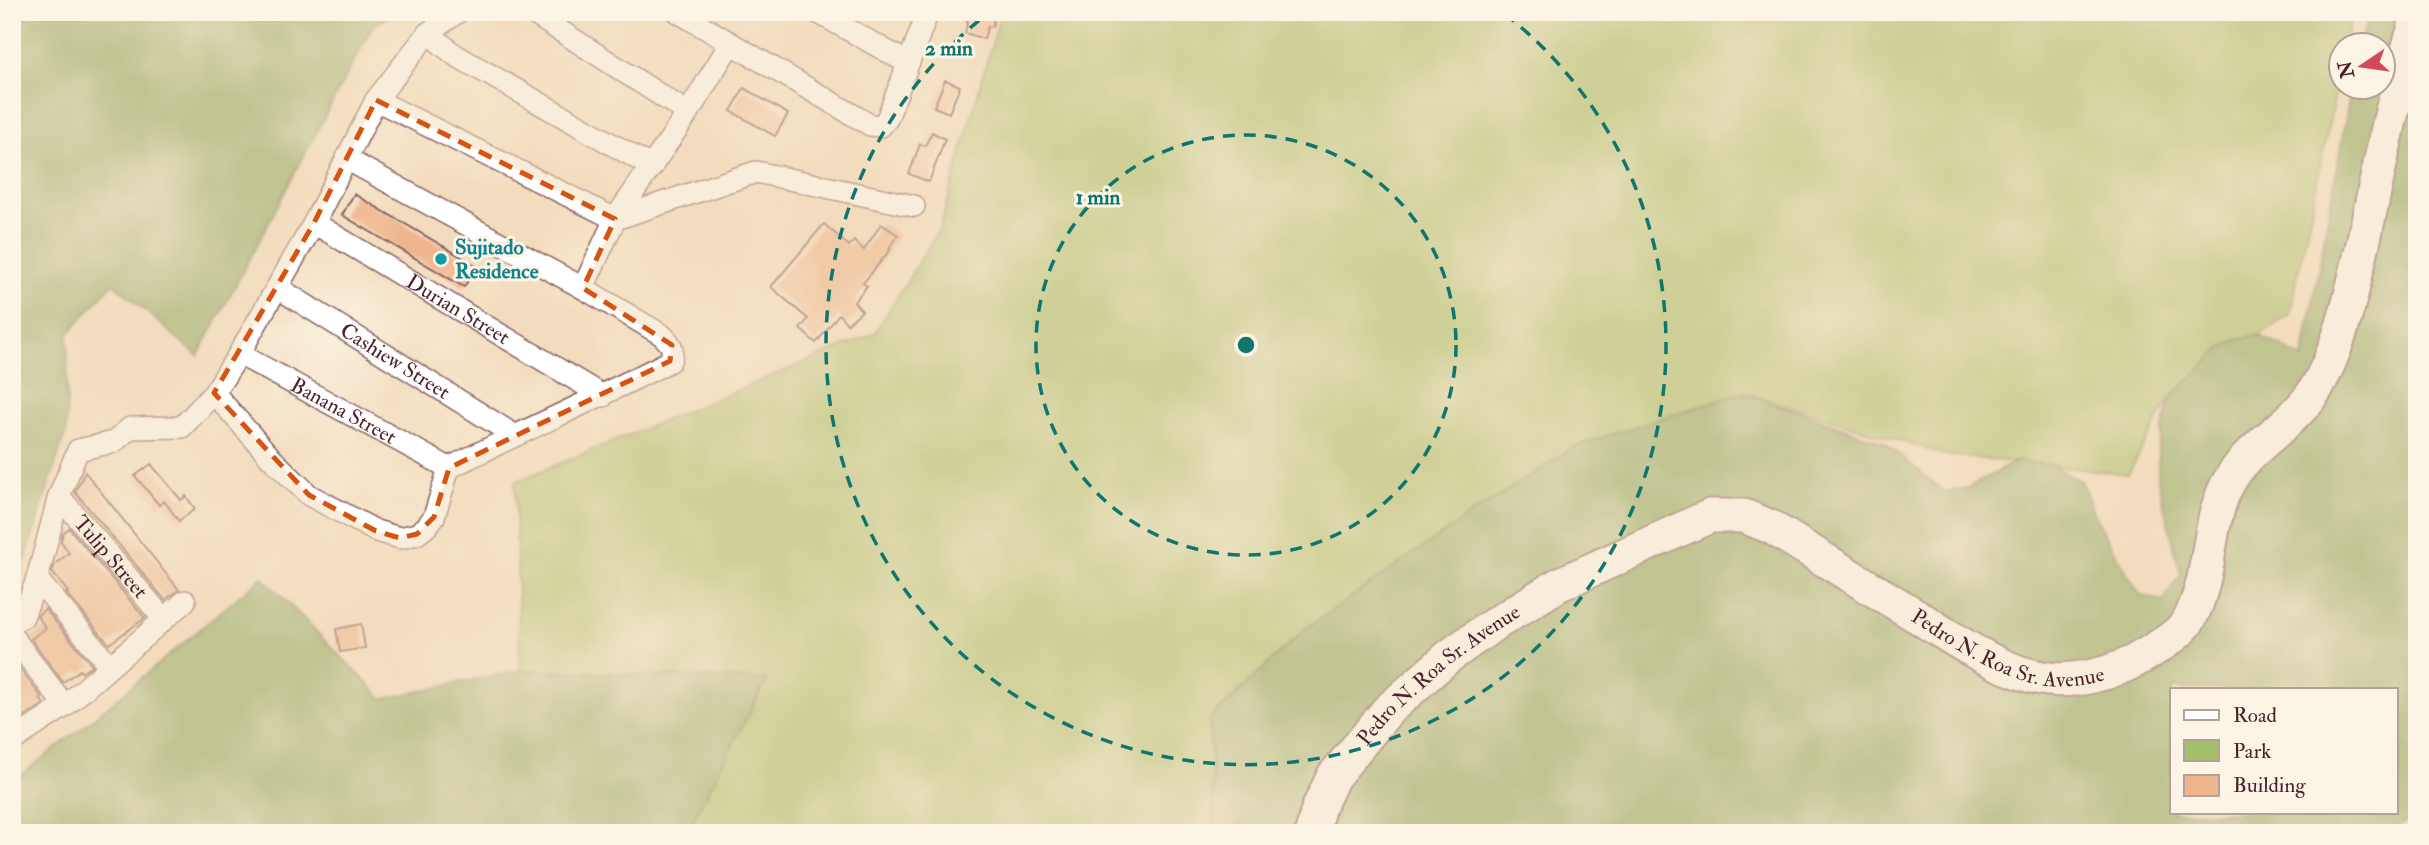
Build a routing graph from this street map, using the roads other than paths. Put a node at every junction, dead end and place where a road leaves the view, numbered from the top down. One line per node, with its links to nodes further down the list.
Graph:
1 (458, 12): 7 (street)
2 (531, 12): 11 (street)
3 (678, 12): 8 (street)
4 (817, 12): 9 (street)
5 (928, 12): 9 (street)
6 (2417, 20): 33 (main road, Pedro N. Roa Sr. Avenue)
7 (428, 33): 10 (street); 13 (street)
8 (730, 44): 9 (street); 11 (street)
9 (908, 63)
10 (376, 100): 12 (street); 15 (street)
11 (688, 113): 13 (street)
12 (348, 159): 16 (street); 18 (street)
13 (652, 167): 15 (street)
14 (914, 206): 15 (street)
15 (615, 219): 18 (street)
16 (314, 223): 17 (street); 21 (street, Durian Street)
17 (278, 288): 19 (street); 22 (street, Cashiew Street)
18 (583, 288): 21 (street)
19 (239, 355): 20 (street); 23 (street, Banana Street)
20 (214, 393): 23 (street); 24 (street)
21 (603, 396): 22 (street)
22 (514, 435): 23 (street)
23 (449, 468)
24 (59, 496): 25 (street); 27 (street, Tulip Street)
25 (37, 579): 28 (street); 30 (street)
26 (185, 601): 27 (street)
27 (163, 618): 30 (street)
28 (12, 622)
29 (12, 636): 31 (street)
30 (110, 666): 31 (street)
31 (65, 706): 32 (street)
32 (12, 741)
33 (1312, 833)

